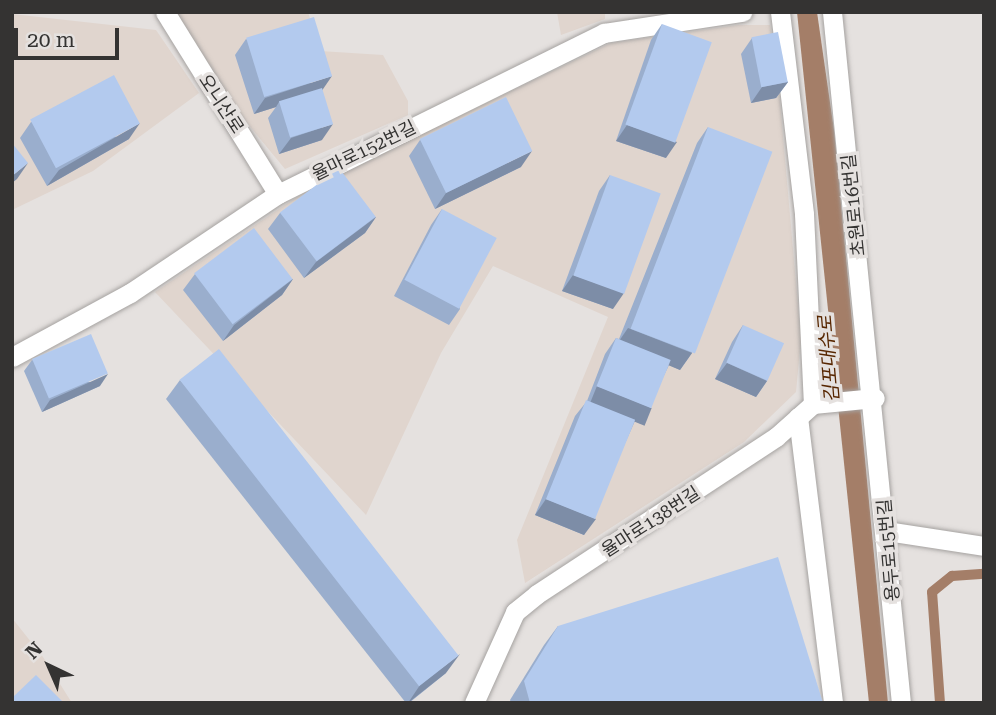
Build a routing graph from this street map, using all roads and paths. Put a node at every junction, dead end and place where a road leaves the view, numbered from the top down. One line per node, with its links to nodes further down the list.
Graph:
1 (165, 12): 5 (lane, 오니산로)
2 (743, 12): 5 (lane, 율마로152번길)
3 (780, 12): 8 (lane)
4 (832, 12): 7 (lane, 초원로16번길)
5 (278, 194): 6 (lane, 율마로152번길)
6 (12, 357)
7 (875, 398): 8 (lane, 율마로138번길); 9 (lane, 용두로15번길)
8 (806, 410): 11 (lane, 율마로138번길); 12 (lane)
9 (887, 531): 10 (lane); 13 (lane, 용두로15번길)
10 (984, 546)
11 (474, 703)
12 (833, 703)
13 (901, 703)

